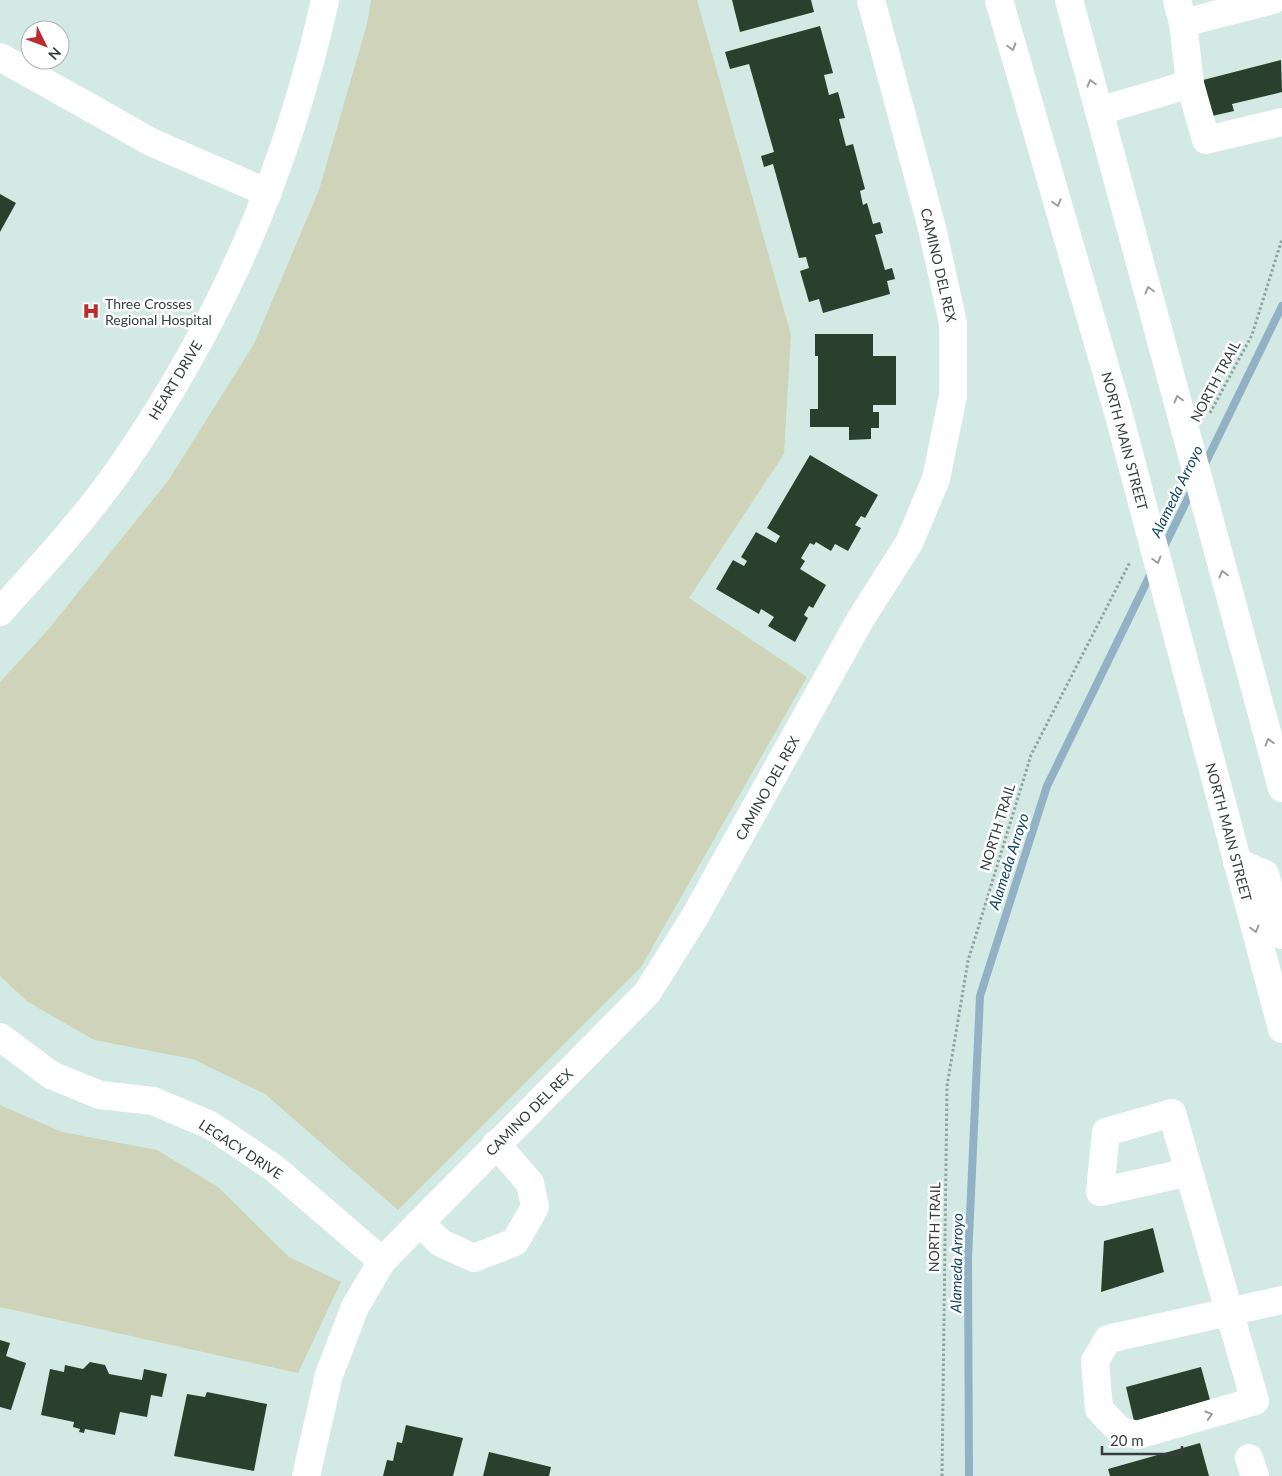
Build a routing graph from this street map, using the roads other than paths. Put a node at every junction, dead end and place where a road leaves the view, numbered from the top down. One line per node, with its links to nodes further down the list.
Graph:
1 (325, 0): 11 (street, HEART DRIVE)
2 (871, 0): 18 (street, CAMINO DEL REX)
3 (999, 0): 14 (street, NORTH MAIN STREET, one-way to 14)
4 (1068, 0): 9 (street, one-way to 4)
5 (1273, 0): 6 (street)
6 (1180, 12): 8 (street)
7 (0, 56): 11 (street)
8 (1190, 84): 9 (street); 10 (street)
9 (1099, 111): 13 (street, one-way to 9)
10 (1282, 122)
11 (268, 193): 12 (street, HEART DRIVE)
12 (0, 612)
13 (1282, 788)
14 (1237, 862): 15 (street); 16 (street, NORTH MAIN STREET, one-way to 16)
15 (1282, 935)
16 (1282, 1029)
17 (0, 1037): 21 (street, LEGACY DRIVE)
18 (496, 1144): 20 (street, CAMINO DEL REX); 20 (street)
19 (1189, 1172): 23 (street)
20 (420, 1223): 21 (street, CAMINO DEL REX)
21 (382, 1261): 24 (street, CAMINO DEL REX)
22 (1282, 1300): 23 (street)
23 (1229, 1311): 23 (street, one-way to 23)
24 (306, 1476)

